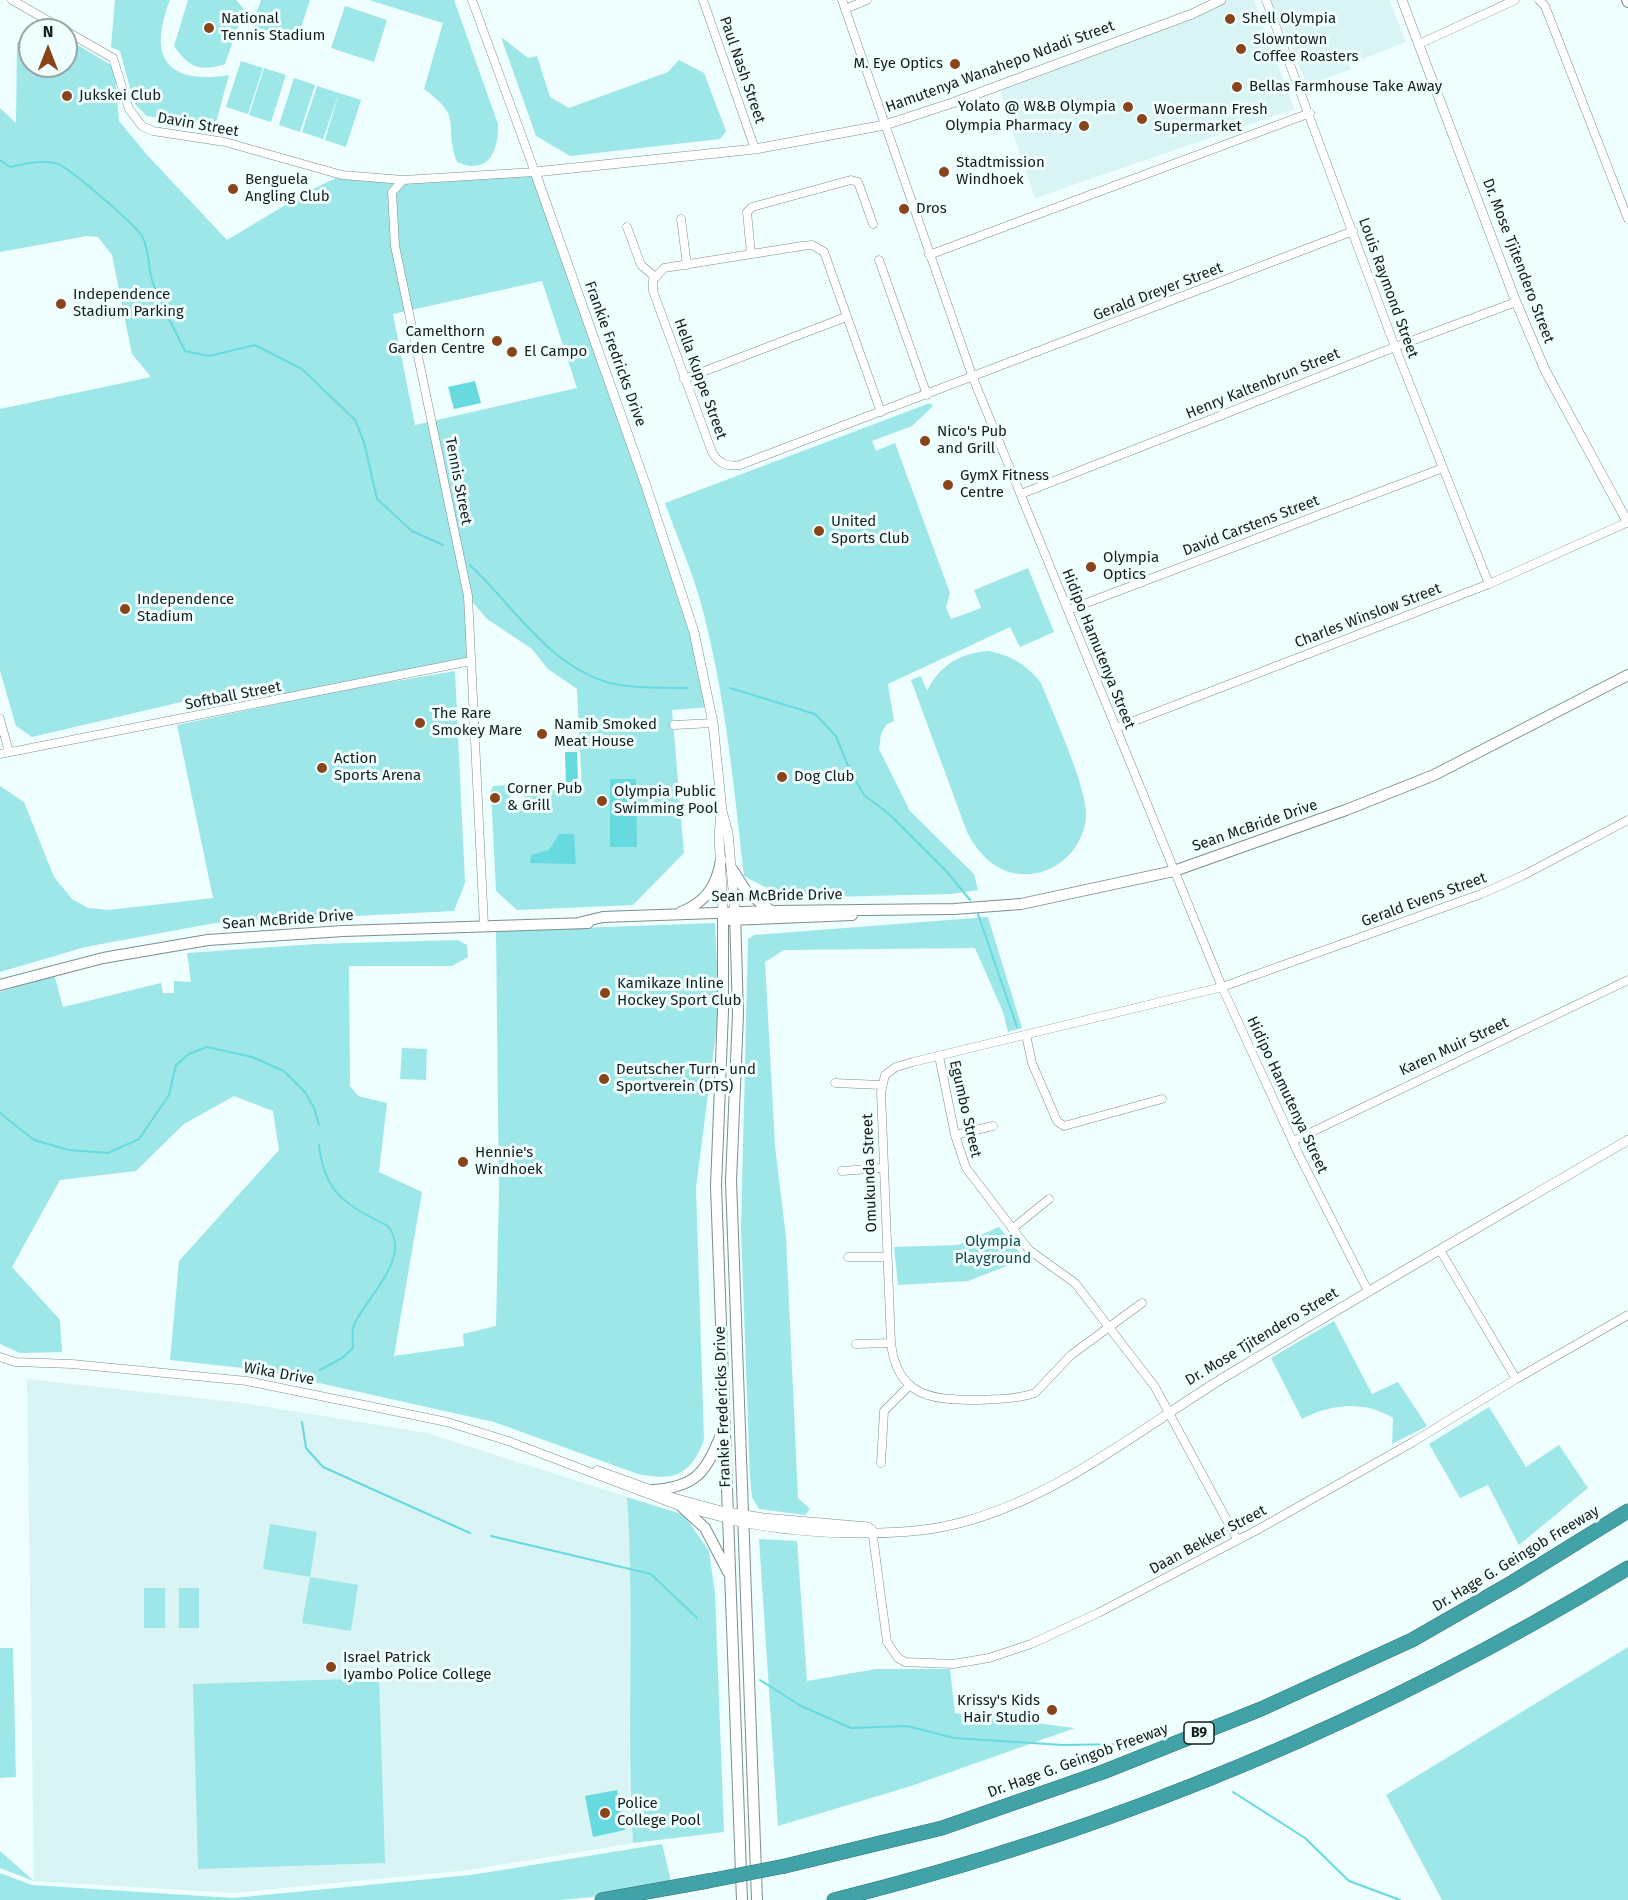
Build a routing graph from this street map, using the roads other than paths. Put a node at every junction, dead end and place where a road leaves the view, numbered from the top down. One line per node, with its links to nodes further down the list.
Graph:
1 (12, 0): 17 (street, Davin Street)
2 (472, 0): 16 (street, Frankie Fredricks Drive)
3 (703, 0): 15 (street, Paul Nash Street)
4 (842, 0): 11 (street, Hidipo Hamutenya Street)
5 (867, 0): 11 (street)
6 (1221, 0): 14 (street, Hamutenya Wanahepo Ndadi Street)
7 (1266, 0): 13 (street, Louis Raymond Street)
8 (1402, 0): 12 (street, Dr. Mose Tjitendero Street)
9 (1515, 0): 12 (street)
10 (1539, 0): 19 (street)
11 (845, 9): 14 (street, Hidipo Hamutenya Street)
12 (1419, 44): 28 (street, Dr. Mose Tjitendero Street)
13 (1310, 113): 22 (street, Louis Raymond Street); 24 (street)
14 (885, 125): 15 (street, Hamutenya Wanahepo Ndadi Street); 24 (street, Hidipo Hamutenya Street)
15 (755, 149): 16 (street, Hamutenya Wanahepo Ndadi Street)
16 (535, 172): 17 (street); 43 (street, Frankie Fredricks Drive)
17 (403, 180): 40 (street, Tennis Street)
18 (681, 219): 26 (street)
19 (1628, 219)
20 (873, 224): 23 (street)
21 (627, 227): 27 (street)
22 (1353, 231): 30 (street, Louis Raymond Street); 31 (street, Gerald Dreyer Street)
23 (751, 254): 26 (street); 29 (street)
24 (929, 255): 31 (street, Hidipo Hamutenya Street)
25 (879, 260): 33 (street)
26 (687, 264): 27 (street)
27 (655, 277): 32 (street, Hella Kuppe Street)
28 (1516, 302): 30 (street, Henry Kaltenbrun Street); 37 (street, Dr. Mose Tjitendero Street)
29 (846, 317): 32 (street); 34 (street)
30 (1395, 347): 35 (street, Louis Raymond Street); 36 (street, Henry Kaltenbrun Street)
31 (973, 378): 33 (street, Hella Kuppe Street); 36 (street, Hidipo Hamutenya Street)
32 (684, 379): 34 (street, Hella Kuppe Street)
33 (927, 395): 34 (street, Hella Kuppe Street)
34 (881, 412)
35 (1443, 468): 38 (street, Louis Raymond Street); 39 (street, David Carstens Street)
36 (1021, 494): 39 (street, Hidipo Hamutenya Street)
37 (1628, 522): 38 (street, Charles Winslow Street)
38 (1489, 584): 45 (street, Charles Winslow Street)
39 (1068, 610): 45 (street, Hidipo Hamutenya Street)
40 (471, 661): 46 (street, Softball Street); 58 (street, Tennis Street)
41 (1628, 675): 52 (main road, Sean McBride Drive)
42 (0, 719): 46 (street)
43 (714, 723): 44 (street); 48 (street, Frankie Fredricks Drive)
44 (674, 725)
45 (1116, 728): 52 (street, Hidipo Hamutenya Street)
46 (9, 752): 47 (street, Softball Street)
47 (0, 754)
48 (722, 811): 50 (street, Frankie Fredricks Drive); 51 (street, Frankie Fredricks Drive)
49 (1628, 820): 61 (street, Gerald Evens Street)
50 (721, 860): 55 (main road); 56 (street, Frankie Fredricks Drive)
51 (732, 869): 53 (main road); 56 (street, Frankie Fredricks Drive)
52 (1174, 871): 54 (main road, Sean McBride Drive); 61 (street, Hidipo Hamutenya Street)
53 (771, 910): 54 (main road, Sean McBride Drive); 56 (main road, Sean McBride Drive)
54 (865, 912): 56 (main road, Sean McBride Drive)
55 (675, 914): 56 (main road, Sean McBride Drive); 57 (main road, Sean McBride Drive)
56 (729, 916): 57 (main road, Sean McBride Drive); 88 (main road, Frankie Fredericks Drive); 96 (main road, Frankie Fredericks Drive)
57 (582, 922): 58 (main road, Sean McBride Drive)
58 (484, 926): 60 (main road, Sean McBride Drive)
59 (1628, 980): 69 (street, Karen Muir Street)
60 (0, 985)
61 (1222, 987): 62 (street); 69 (street, Hidipo Hamutenya Street)
62 (1026, 1035): 63 (street); 66 (street)
63 (939, 1056): 65 (street); 68 (street, Egumbo Street)
64 (835, 1083): 65 (street)
65 (881, 1085): 71 (street, Omukunda Street)
66 (1162, 1099)
67 (993, 1126): 68 (street)
68 (955, 1135): 74 (street, Egumbo Street)
69 (1293, 1140): 78 (street, Hidipo Hamutenya Street)
70 (1628, 1140): 75 (street, Dr. Mose Tjitendero Street)
71 (883, 1168): 72 (street); 77 (street, Omukunda Street)
72 (842, 1171)
73 (1049, 1199): 74 (street)
74 (1012, 1229): 81 (street, Egumbo Street)
75 (1440, 1250): 78 (street, Dr. Mose Tjitendero Street); 85 (street)
76 (848, 1257): 77 (street)
77 (887, 1257): 82 (street, Omukunda Street)
78 (1368, 1292): 87 (street, Dr. Mose Tjitendero Street)
79 (1142, 1303): 81 (street)
80 (1628, 1315): 85 (street, Daan Bekker Street)
81 (1108, 1328): 86 (street, Omukunda Street); 87 (street, Egumbo Street)
82 (891, 1343): 83 (street); 86 (street, Omukunda Street)
83 (856, 1344)
84 (0, 1357): 89 (street, Wika Drive)
85 (1516, 1379): 99 (street, Daan Bekker Street)
86 (910, 1385): 90 (street)
87 (1170, 1411): 97 (street, Dr. Mose Tjitendero Street); 99 (street, Egumbo Street)
88 (723, 1430): 91 (main road); 95 (main road, Frankie Fredericks Drive)
89 (547, 1455): 91 (street, Wika Drive); 93 (street, Wika Drive)
90 (881, 1463)
91 (653, 1490): 95 (street, Wika Drive)
92 (1628, 1503): 98 (highway)
93 (682, 1507): 95 (street, Wika Drive); 101 (main road)
94 (1628, 1511): 98 (highway, Dr. Hage G. Geingob Freeway / B9)
95 (727, 1515): 96 (street, Dr. Mose Tjitendero Street); 101 (main road, Frankie Fredericks Drive)
96 (742, 1518): 97 (street, Dr. Mose Tjitendero Street); 104 (main road, Frankie Fredericks Drive)
97 (872, 1530): 99 (street, Daan Bekker Street)
98 (1588, 1536): 102 (highway, Dr. Hage G. Geingob Freeway / B9, bridge)
99 (1237, 1539)
100 (1628, 1568): 105 (highway)
101 (730, 1575): 103 (main road, Frankie Fredericks Drive)
102 (602, 1900)
103 (742, 1900)
104 (757, 1900)
105 (834, 1900)

